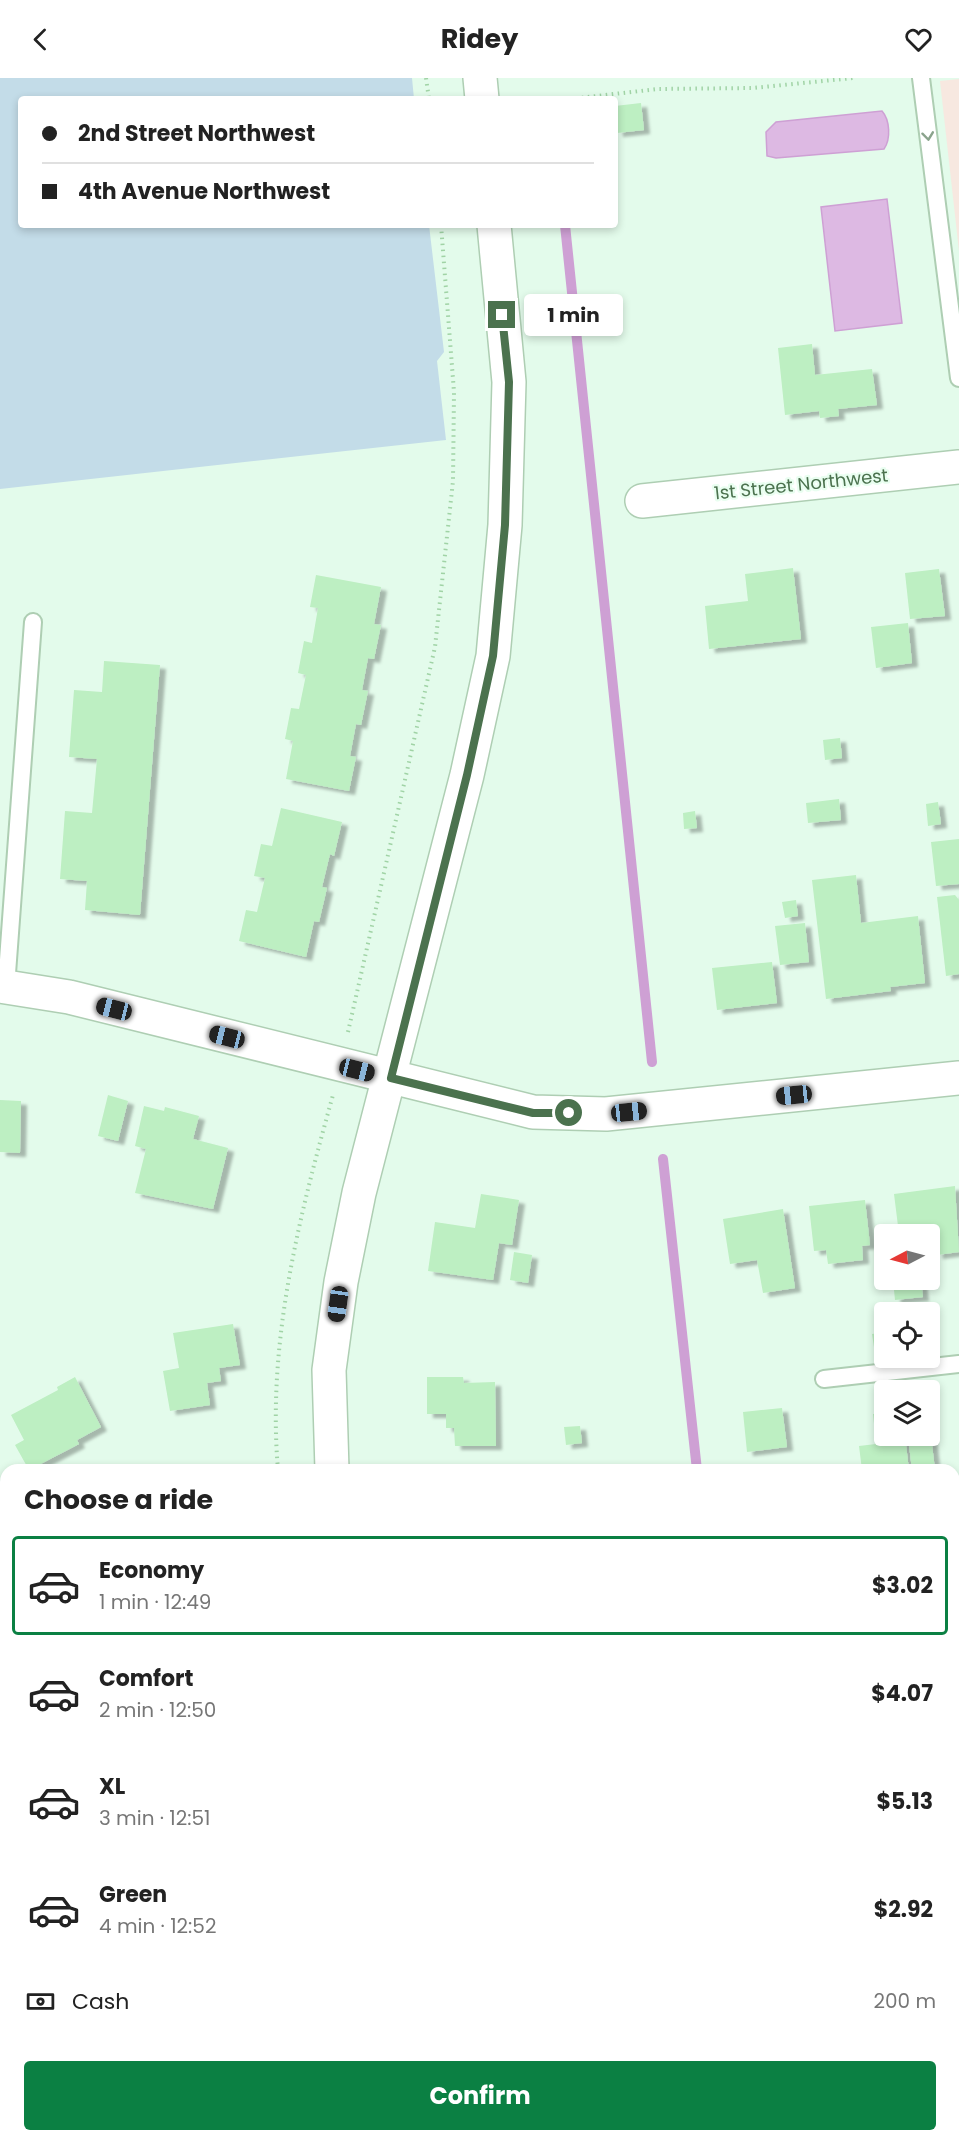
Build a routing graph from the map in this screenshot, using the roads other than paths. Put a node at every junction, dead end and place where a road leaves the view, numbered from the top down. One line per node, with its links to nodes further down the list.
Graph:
1 (480, 78): 3 (street)
2 (921, 78): 5 (lane, one-way to 5)
3 (482, 96)
4 (494, 228): 10 (street)
5 (959, 378)
6 (959, 467): 7 (street, 1st Street Northwest)
7 (642, 501)
8 (33, 622): 9 (lane)
9 (3, 986): 10 (street)
10 (391, 1078): 11 (street); 14 (street)
11 (959, 1078)
12 (959, 1364): 13 (lane)
13 (824, 1379)
14 (332, 1464)

